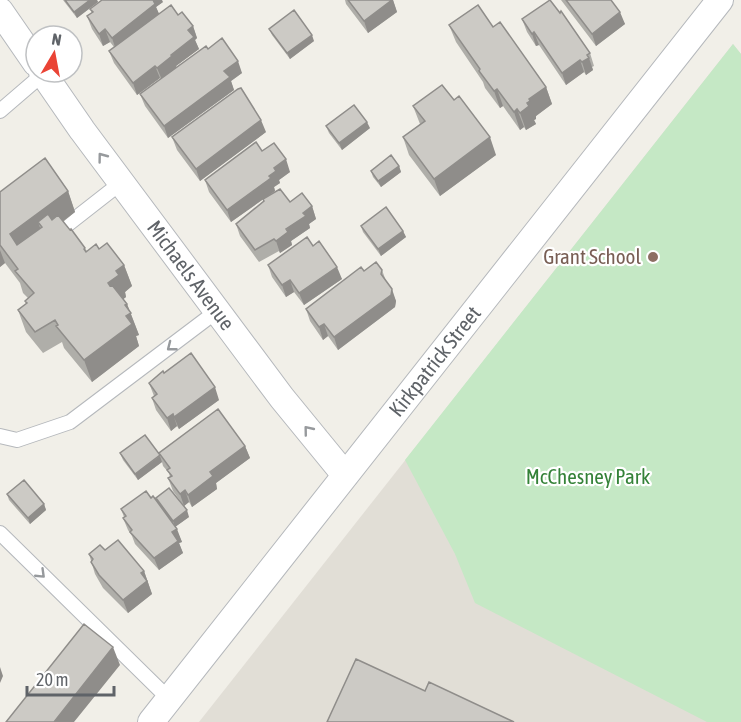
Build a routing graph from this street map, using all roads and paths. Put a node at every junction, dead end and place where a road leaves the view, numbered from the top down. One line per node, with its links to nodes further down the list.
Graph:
1 (720, 0): 11 (street, Kirkpatrick Street)
2 (0, 11): 3 (street, Michaels Avenue)
3 (24, 46)
4 (26, 84): 6 (lane)
5 (50, 84): 7 (street, Michaels Avenue, one-way to 5)
6 (0, 111)
7 (122, 182): 8 (lane); 9 (street, Michaels Avenue)
8 (67, 225)
9 (217, 311): 10 (lane, one-way to 10); 11 (street, Michaels Avenue, one-way to 9)
10 (0, 436)
11 (345, 475): 13 (street, Kirkpatrick Street)
12 (0, 533): 13 (lane, one-way to 13)
13 (169, 699): 14 (street, Kirkpatrick Street)
14 (151, 722)

